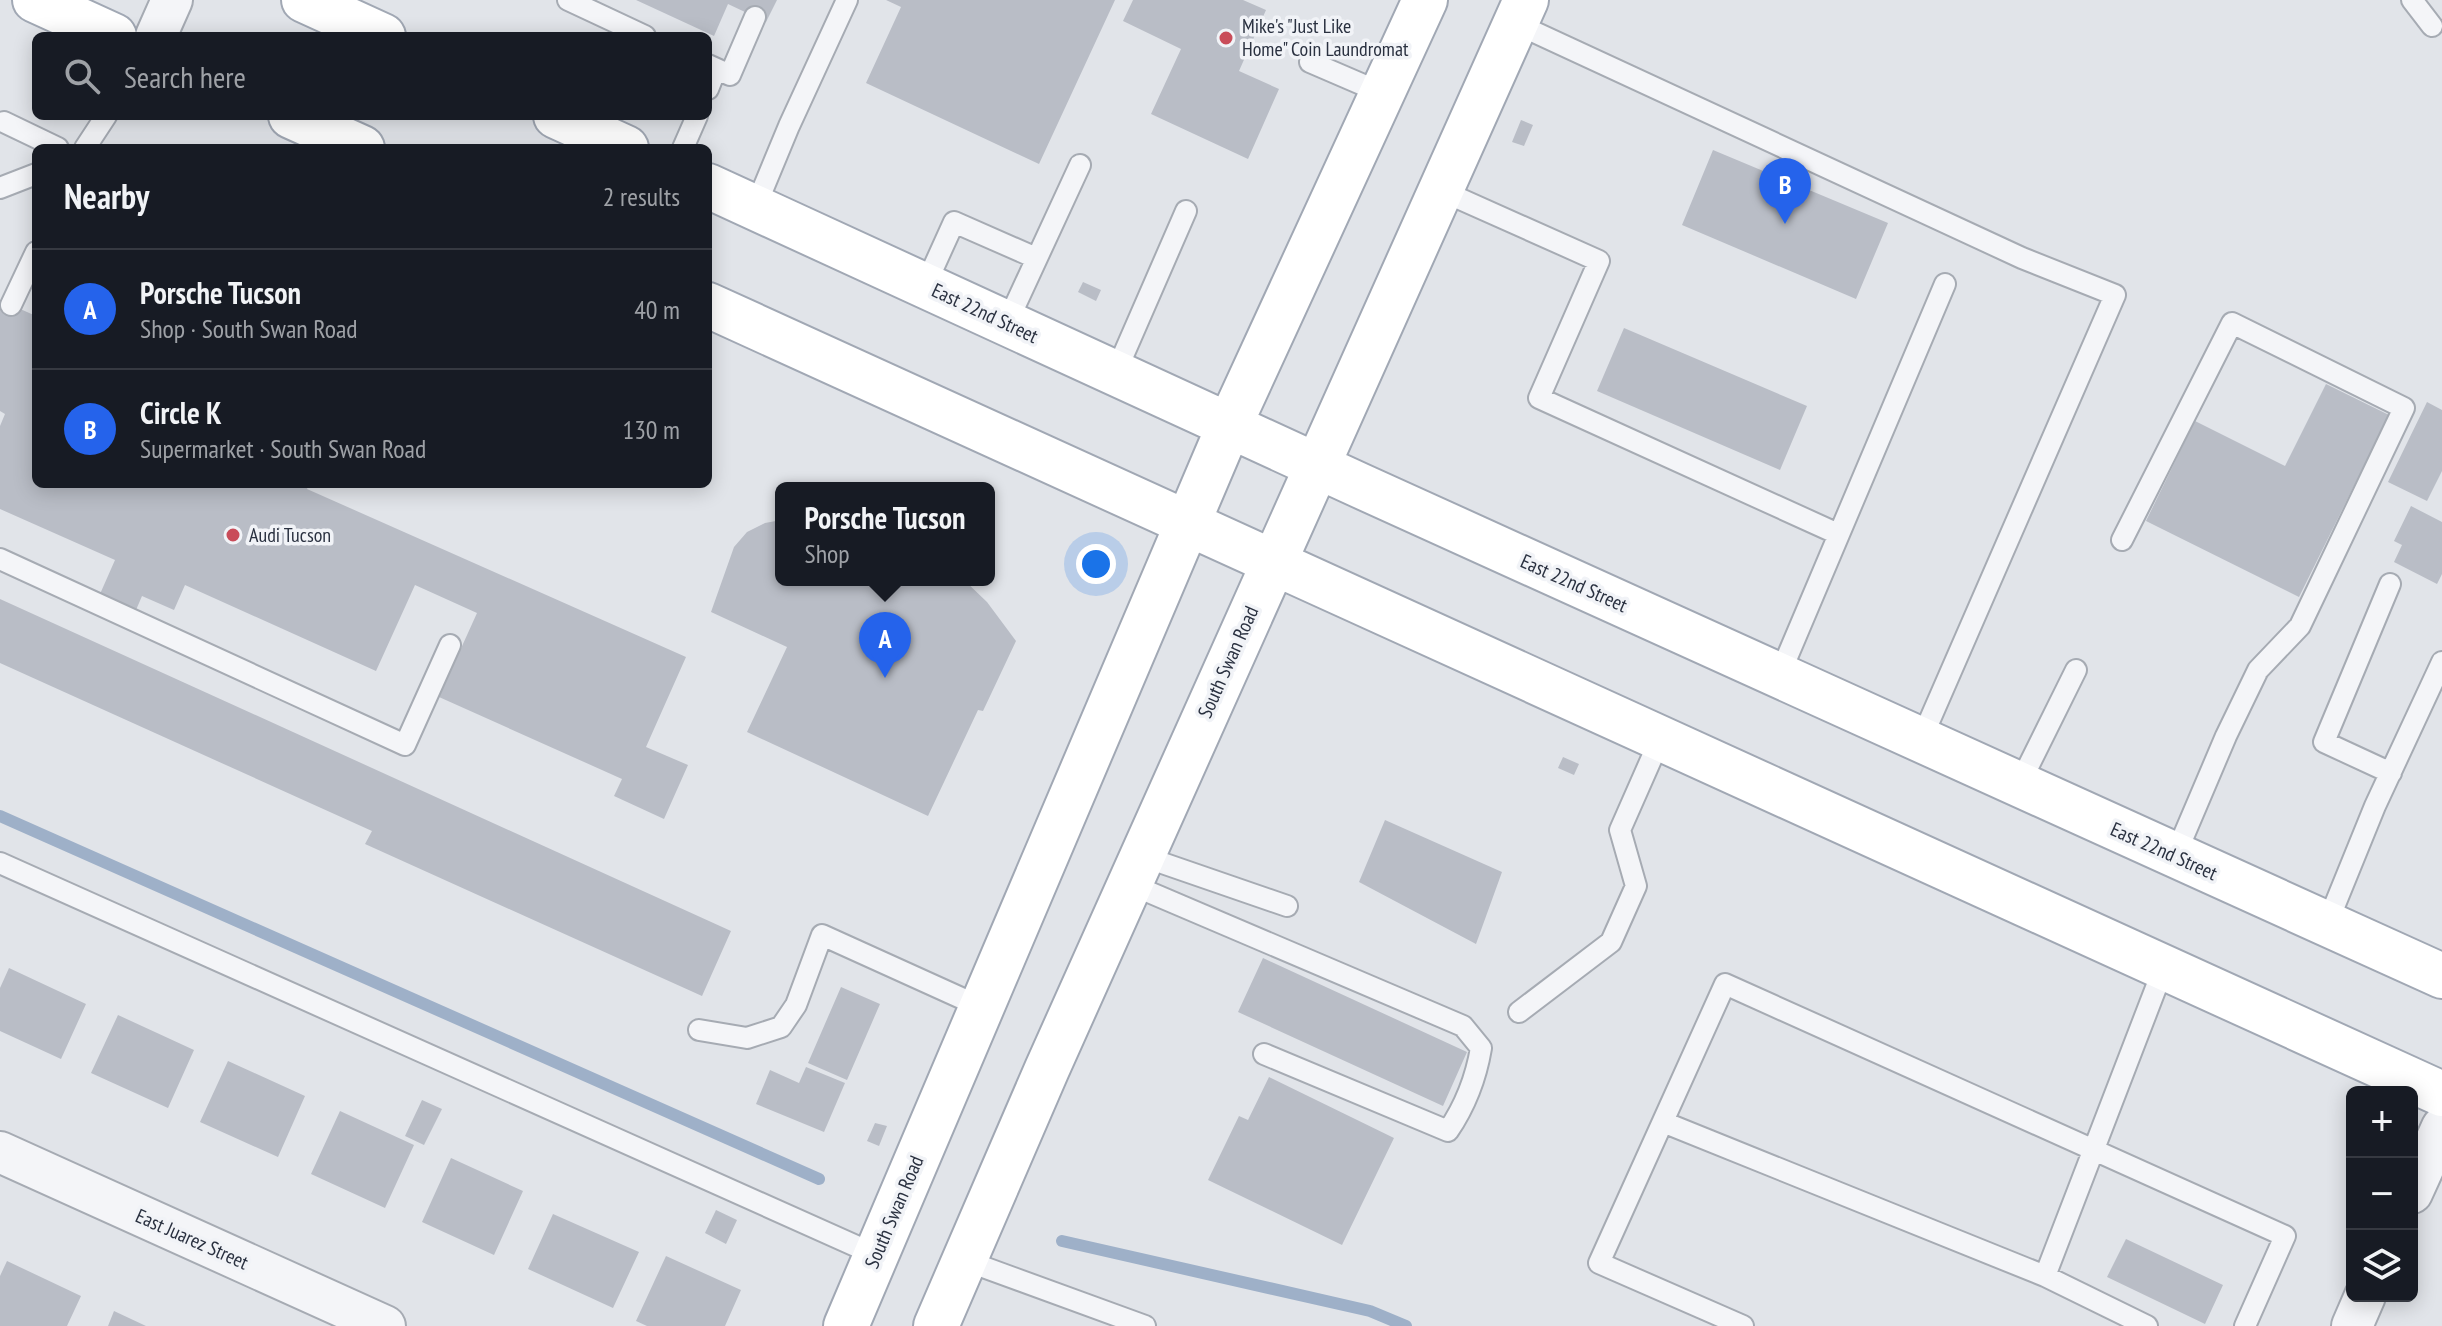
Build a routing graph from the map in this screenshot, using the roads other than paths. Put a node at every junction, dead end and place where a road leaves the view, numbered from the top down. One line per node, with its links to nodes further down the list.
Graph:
1 (35, 0): 11 (main road)
2 (172, 0): 12 (street)
3 (304, 0): 13 (main road)
4 (568, 0): 14 (lane)
5 (847, 0): 33 (lane)
6 (1425, 0): 17 (main road, South Swan Road)
7 (2412, 0): 10 (lane)
8 (1521, 11): 32 (main road, South Swan Road); 56 (lane)
9 (755, 17): 16 (lane)
10 (2432, 26)
11 (105, 32)
12 (158, 32)
13 (374, 32)
14 (636, 32)
15 (1310, 62): 17 (lane)
16 (712, 67)
17 (1382, 93): 43 (main road, South Swan Road)
18 (103, 120): 24 (lane)
19 (300, 120): 25 (main road)
20 (565, 120): 26 (main road)
21 (695, 120): 27 (lane)
22 (4, 122): 23 (lane)
23 (50, 144)
24 (88, 144)
25 (353, 144)
26 (617, 144)
27 (685, 144)
28 (1080, 165): 35 (lane)
29 (32, 176): 30 (lane)
30 (0, 188)
31 (712, 188): 33 (main road, East 22nd Street)
32 (1440, 190): 44 (main road, South Swan Road); 46 (lane)
33 (755, 208): 38 (main road, East 22nd Street)
34 (1186, 211): 42 (lane)
35 (1036, 258): 38 (lane); 41 (lane)
36 (32, 260): 39 (lane)
37 (1945, 284): 46 (lane)
38 (925, 286): 41 (main road, East 22nd Street)
39 (11, 305)
40 (712, 307): 45 (main road)
41 (1007, 323): 42 (main road, East 22nd Street)
42 (1115, 374): 43 (main road, East 22nd Street)
43 (1229, 426): 44 (main road, East 22nd Street); 45 (main road, South Swan Road)
44 (1315, 466): 49 (main road, South Swan Road); 54 (main road, East 22nd Street)
45 (1188, 522): 49 (main road); 66 (main road, South Swan Road)
46 (1838, 534): 54 (lane)
47 (2122, 540): 59 (lane)
48 (0, 559): 51 (lane)
49 (1273, 561): 55 (main road); 61 (main road, South Swan Road)
50 (2390, 584): 57 (lane)
51 (450, 645)
52 (2442, 662): 57 (lane)
53 (2076, 670): 58 (lane)
54 (1779, 676): 56 (main road, East 22nd Street)
55 (1661, 737): 64 (main road); 67 (lane)
56 (1921, 740): 58 (main road, East 22nd Street)
57 (2391, 773): 63 (lane)
58 (2019, 785): 59 (main road, East 22nd Street)
59 (2175, 856): 63 (main road, East 22nd Street)
60 (0, 863): 76 (lane)
61 (1136, 870): 62 (lane); 69 (lane); 77 (main road, South Swan Road)
62 (1287, 906)
63 (2327, 924): 65 (main road, East 22nd Street)
64 (2164, 967): 70 (main road); 73 (lane)
65 (2442, 976)
66 (981, 1007): 68 (lane); 76 (main road, South Swan Road)
67 (1519, 1012)
68 (699, 1030)
69 (1264, 1054)
70 (2442, 1094)
71 (1663, 1122): 73 (lane); 78 (lane); 84 (lane)
72 (2442, 1127): 75 (street)
73 (2093, 1150): 78 (lane); 86 (lane)
74 (0, 1152): 80 (street, East Juarez Street)
75 (2418, 1180)
76 (876, 1255): 81 (main road, South Swan Road)
77 (964, 1260): 82 (main road, South Swan Road); 83 (lane)
78 (2045, 1276): 85 (lane)
79 (2362, 1302): 87 (street)
80 (385, 1326)
81 (846, 1326)
82 (936, 1326)
83 (1145, 1326)
84 (1743, 1326)
85 (2147, 1326)
86 (2245, 1326)
87 (2352, 1326)

